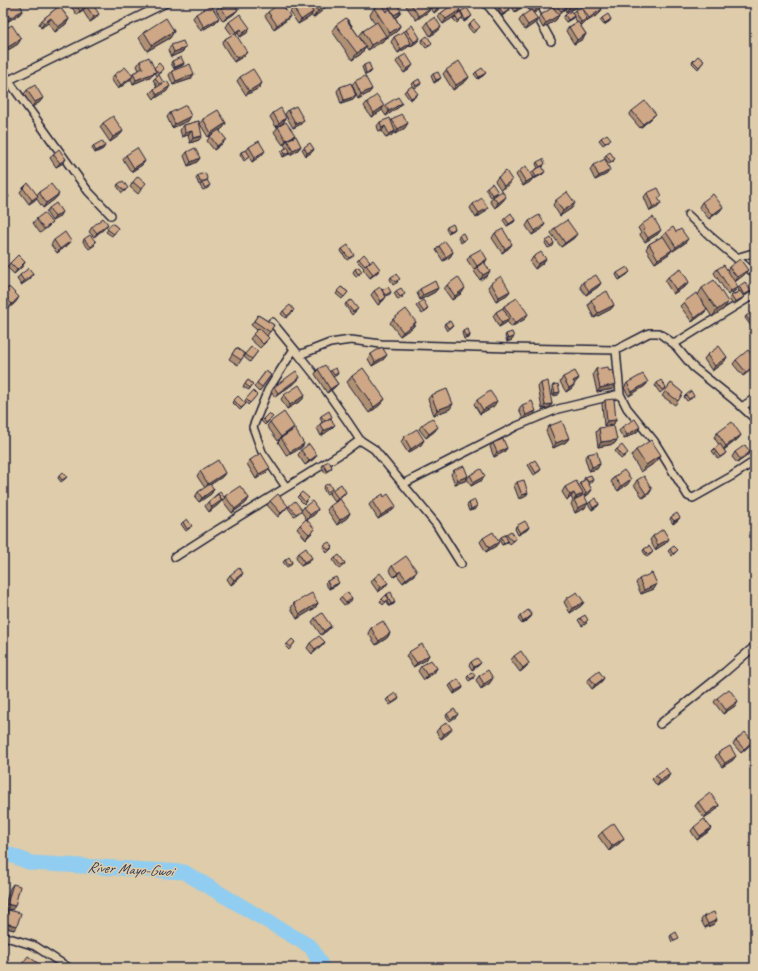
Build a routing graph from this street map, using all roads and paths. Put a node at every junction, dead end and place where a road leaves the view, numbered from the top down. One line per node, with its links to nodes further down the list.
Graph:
1 (166, 3): 7 (street)
2 (485, 3): 5 (street)
3 (530, 3): 4 (street)
4 (552, 41)
5 (523, 52)
6 (3, 71): 7 (street)
7 (6, 82): 8 (street)
8 (111, 215)
9 (688, 216): 11 (street)
10 (755, 251): 11 (street)
11 (736, 258): 12 (street)
12 (755, 274)
13 (755, 294): 15 (street)
14 (272, 322): 16 (street)
15 (674, 344): 17 (street); 21 (street)
16 (294, 349): 18 (street); 26 (street)
17 (616, 350): 18 (street); 19 (street)
18 (299, 355): 23 (street)
19 (620, 394): 24 (street); 25 (street)
20 (755, 398): 21 (street)
21 (742, 407): 22 (street)
22 (755, 419)
23 (360, 440): 25 (street); 26 (street)
24 (755, 461)
25 (403, 484): 28 (street)
26 (286, 487): 27 (street)
27 (175, 557)
28 (461, 564)
29 (755, 646): 30 (street)
30 (660, 724)
31 (3, 936): 32 (street)
32 (69, 968)

